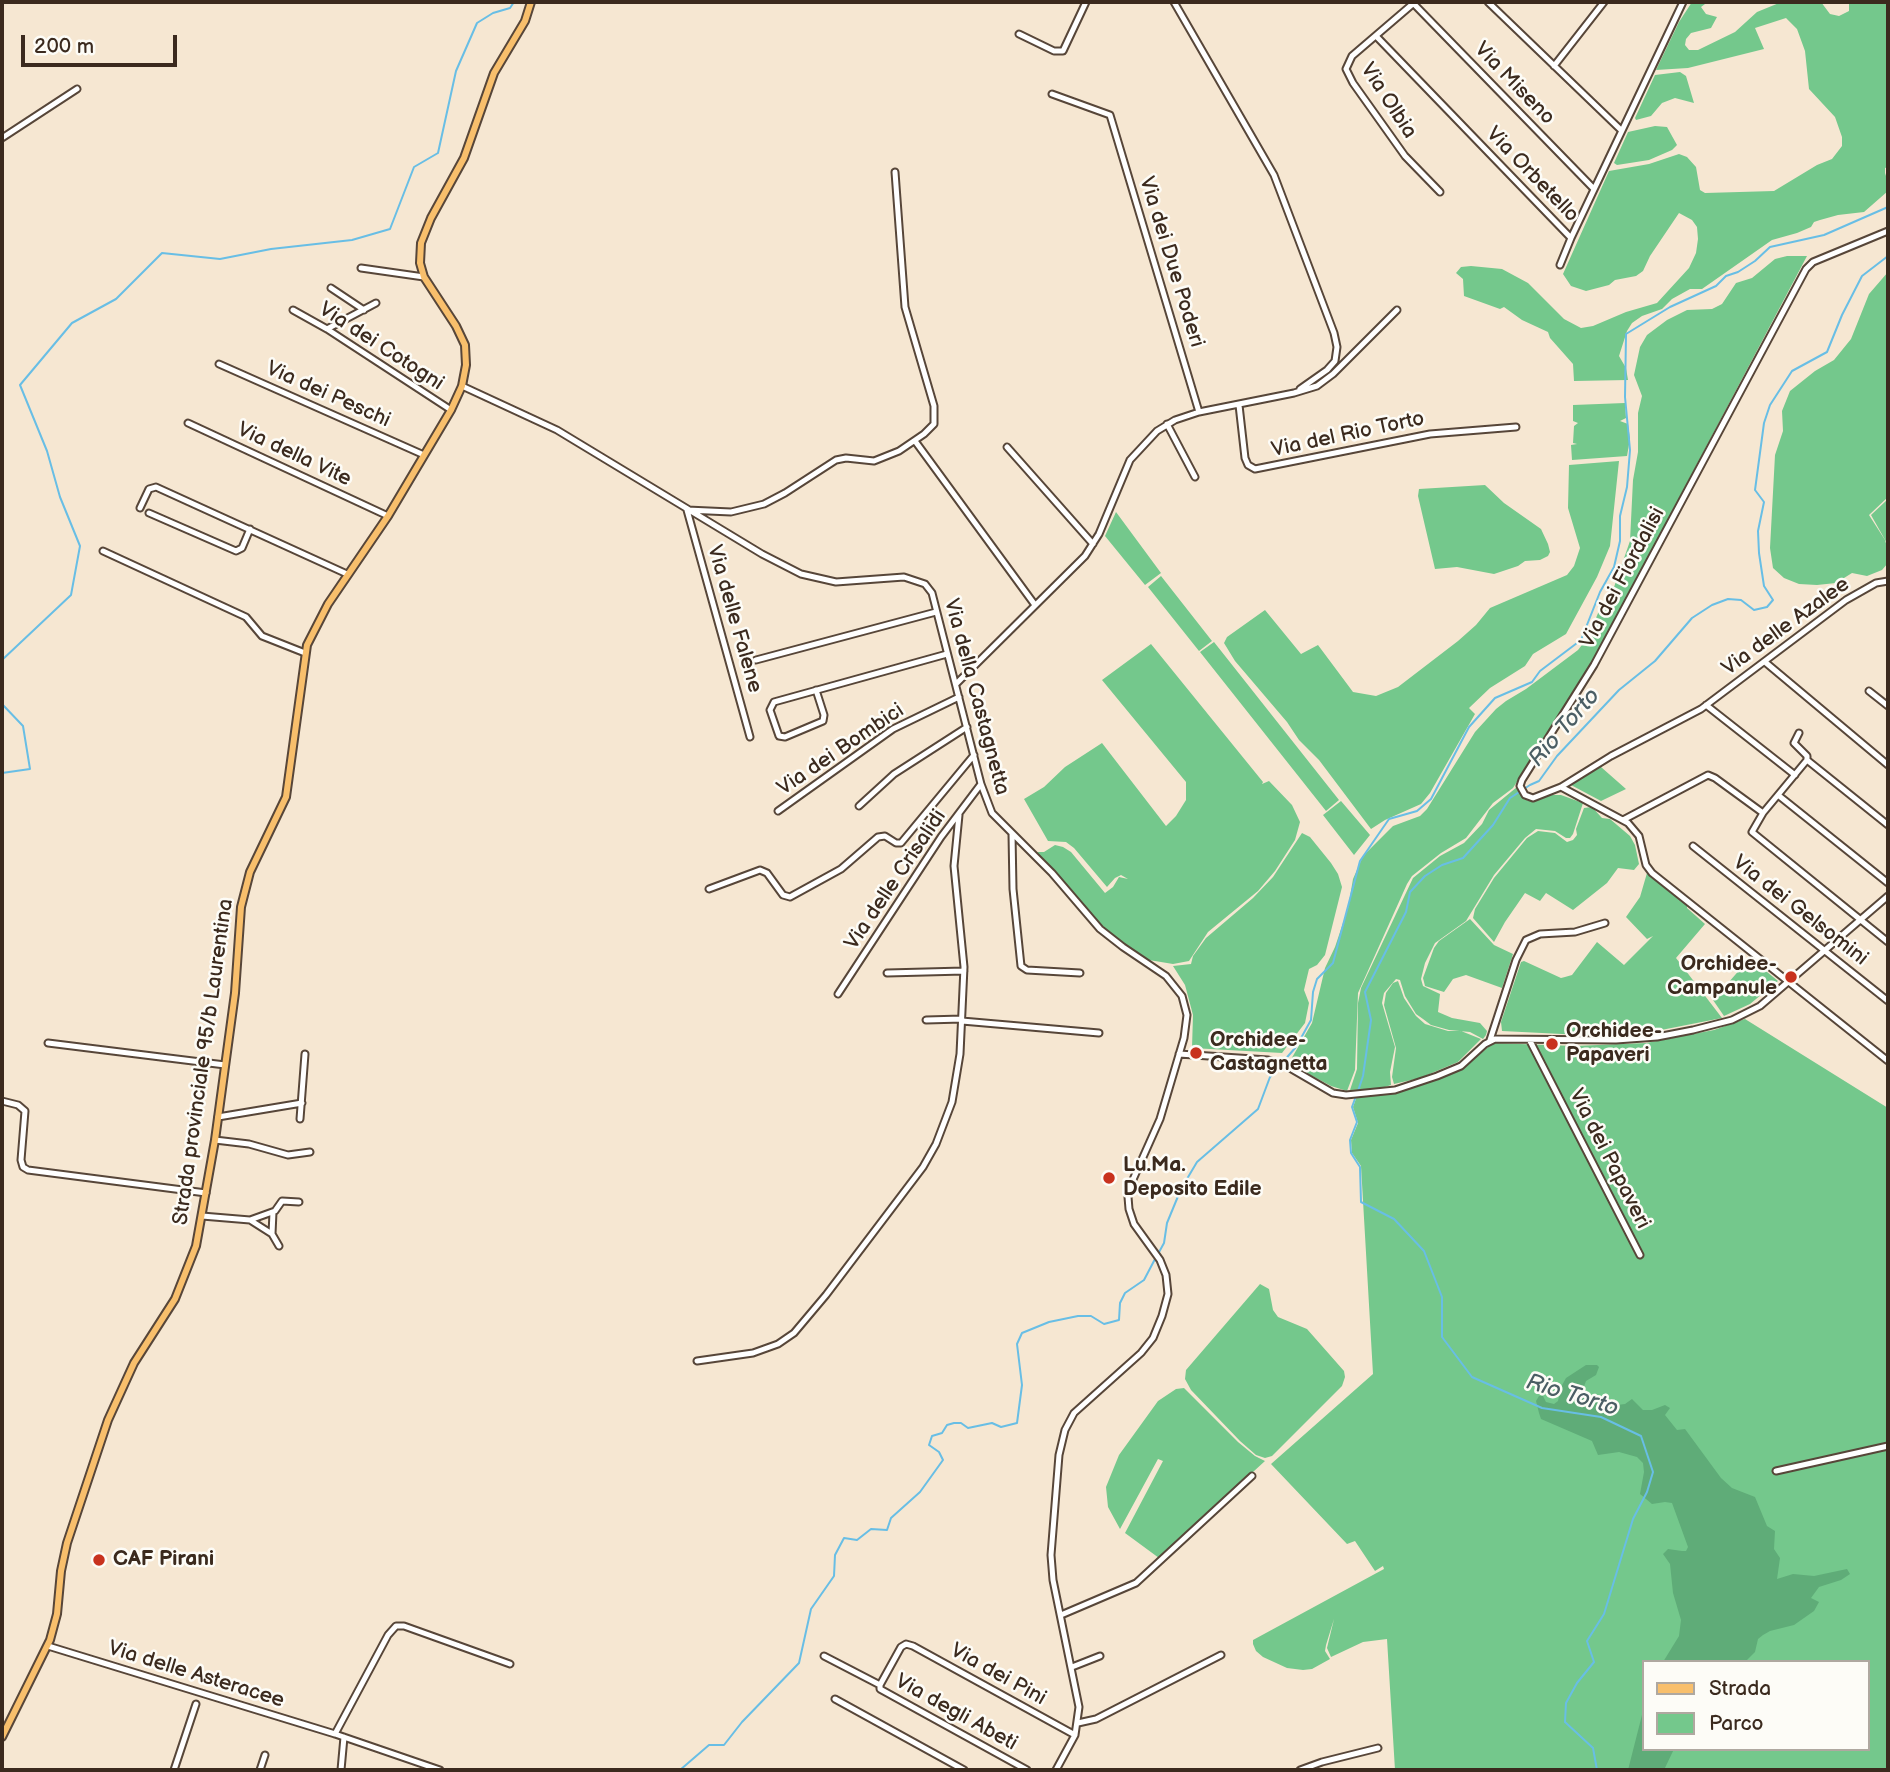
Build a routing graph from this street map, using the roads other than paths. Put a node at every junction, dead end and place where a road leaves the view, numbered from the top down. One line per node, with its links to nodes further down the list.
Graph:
1 (531, 2): 24 (main road)
2 (1086, 2): 10 (street)
3 (1174, 2): 33 (street)
4 (1414, 2): 11 (street, Via Olbia); 18 (street, Via Miseno)
5 (1489, 2): 9 (street)
6 (1503, 2): 9 (street)
7 (1604, 2): 12 (street)
8 (1683, 2): 15 (street, Via Orbetello)
9 (1496, 8): 12 (street)
10 (1019, 34)
11 (1376, 36): 19 (street, Via Olbia); 21 (street, Via Orbetello)
12 (1554, 66): 15 (street)
13 (77, 89): 16 (street)
14 (1052, 94): 36 (street, Via dei Due Poderi)
15 (1621, 130): 18 (street, Via Orbetello)
16 (2, 138)
17 (894, 172): 40 (street)
18 (1594, 189): 21 (street, Via Orbetello)
19 (1440, 192)
20 (1888, 232): 73 (street, Via dei Fiordalisi)
21 (1571, 238): 22 (street)
22 (1560, 265)
23 (361, 268): 24 (street)
24 (424, 277): 32 (main road, Strada provinciale 95/b Laurentina)
25 (331, 288): 28 (street)
26 (376, 303): 28 (street)
27 (293, 310): 30 (street, Via dei Cotogni)
28 (364, 310): 30 (street)
29 (1397, 310): 33 (street)
30 (327, 329): 35 (street, Via dei Cotogni)
31 (219, 364): 42 (street, Via dei Peschi)
32 (462, 386): 35 (main road, Strada provinciale 95/b Laurentina); 45 (street, Via della Castagnetta)
33 (1294, 393): 34 (street)
34 (1238, 405): 36 (street); 39 (street, Via del Rio Torto)
35 (451, 411): 42 (main road, Strada provinciale 95/b Laurentina)
36 (1199, 412): 38 (street)
37 (188, 423): 47 (street, Via della Vite)
38 (1167, 424): 43 (street); 49 (street)
39 (1516, 428)
40 (915, 441): 45 (street); 53 (street)
41 (1007, 447): 49 (street)
42 (424, 455): 47 (main road, Strada provinciale 95/b Laurentina)
43 (1195, 477)
44 (140, 508): 48 (street)
45 (687, 510): 54 (street, Via della Castagnetta); 67 (street, Via delle Falene)
46 (149, 513): 48 (street)
47 (388, 516): 51 (main road, Strada provinciale 95/b Laurentina)
48 (250, 529): 51 (street)
49 (1093, 544): 53 (street)
50 (103, 551): 55 (street)
51 (347, 574): 55 (main road, Strada provinciale 95/b Laurentina)
52 (1888, 581): 58 (street, Via delle Azalee)
53 (1035, 605): 59 (street)
54 (936, 612): 56 (street, Via della Castagnetta); 57 (street)
55 (305, 653): 105 (main road, Strada provinciale 95/b Laurentina)
56 (947, 654): 59 (street, Via della Castagnetta); 60 (street)
57 (756, 660)
58 (1765, 662): 63 (street, Via delle Azalee); 70 (street)
59 (956, 684): 62 (street, Via della Castagnetta)
60 (816, 690): 60 (street)
61 (1869, 691): 64 (street)
62 (959, 697): 65 (street, Via della Castagnetta); 76 (street, Via dei Bombici)
63 (1706, 705): 71 (street); 73 (street, Via dei Fiordalisi)
64 (1888, 706)
65 (967, 727): 68 (street, Via della Castagnetta); 75 (street)
66 (1799, 733): 69 (street)
67 (750, 737)
68 (974, 755): 72 (street, Via della Castagnetta); 84 (street)
69 (1807, 760): 71 (street); 80 (street)
70 (1888, 765)
71 (1795, 775): 74 (street)
72 (981, 784): 78 (street, Via delle Crisalidi); 81 (street, Via della Castagnetta)
73 (1561, 787): 79 (street)
74 (1778, 795): 77 (street); 83 (street)
75 (859, 806)
76 (778, 811)
77 (1763, 813): 79 (street); 86 (street)
78 (959, 815): 90 (street); 94 (street, Via delle Crisalidi)
79 (1623, 820): 93 (street)
80 (1888, 825)
81 (1012, 834): 92 (street); 102 (street, Via della Castagnetta)
82 (1693, 846): 89 (street, Via dei Gelsomini)
83 (1888, 883)
84 (709, 889)
85 (1888, 896): 86 (street)
86 (1861, 920): 88 (street); 89 (street)
87 (1605, 923): 99 (street)
88 (1888, 942)
89 (1826, 952): 93 (street); 95 (street, Via dei Gelsomini)
90 (964, 971): 91 (street); 97 (street)
91 (887, 973)
92 (1080, 973)
93 (1790, 982): 100 (street); 104 (street)
94 (838, 994)
95 (1888, 1002)
96 (926, 1020): 97 (street)
97 (962, 1020): 98 (street); 120 (street)
98 (1099, 1033)
99 (1490, 1040): 100 (street); 102 (street)
100 (1530, 1041): 119 (street, Via dei Papaveri)
101 (48, 1042): 105 (street)
102 (1179, 1054): 124 (street, Via della Castagnetta)
103 (305, 1055): 107 (street)
104 (1888, 1061)
105 (225, 1065): 108 (main road, Strada provinciale 95/b Laurentina)
106 (2, 1101): 112 (street)
107 (302, 1103): 108 (street); 109 (street)
108 (218, 1117): 110 (main road, Strada provinciale 95/b Laurentina)
109 (300, 1119)
110 (215, 1140): 111 (street); 112 (main road, Strada provinciale 95/b Laurentina)
111 (310, 1152)
112 (206, 1193): 115 (main road, Strada provinciale 95/b Laurentina)
113 (299, 1202): 114 (street)
114 (273, 1212): 116 (street); 117 (street)
115 (202, 1216): 116 (street); 126 (main road, Strada provinciale 95/b Laurentina)
116 (250, 1220): 117 (street)
117 (272, 1234): 118 (street)
118 (279, 1246)
119 (1640, 1255)
120 (697, 1361)
121 (1888, 1446): 122 (street)
122 (1776, 1471)
123 (1252, 1476): 124 (street)
124 (1061, 1615): 131 (street, Via della Castagnetta)
125 (906, 1644): 132 (street, Via degli Abeti); 137 (street, Via dei Pini)
126 (48, 1646): 136 (street, Via delle Asteracee); 138 (main road, Strada provinciale 95/b Laurentina)
127 (1221, 1655): 135 (street)
128 (824, 1656): 132 (street)
129 (1100, 1656): 131 (street)
130 (510, 1664): 136 (street)
131 (1072, 1667): 135 (street, Via della Castagnetta)
132 (880, 1685): 147 (street, Via degli Abeti)
133 (835, 1699): 146 (street)
134 (196, 1704): 142 (street)
135 (1078, 1723): 137 (street, Via della Castagnetta)
136 (335, 1734): 139 (street, Via delle Asteracee)
137 (1075, 1735): 148 (street, Via della Castagnetta)
138 (2, 1737)
139 (344, 1737): 144 (street); 145 (street, Via delle Asteracee)
140 (1378, 1748): 149 (street)
141 (265, 1755): 143 (street)
142 (174, 1770)
143 (260, 1770)
144 (341, 1770)
145 (440, 1770)
146 (964, 1770)
147 (1027, 1770)
148 (1056, 1770)
149 (1300, 1770)

